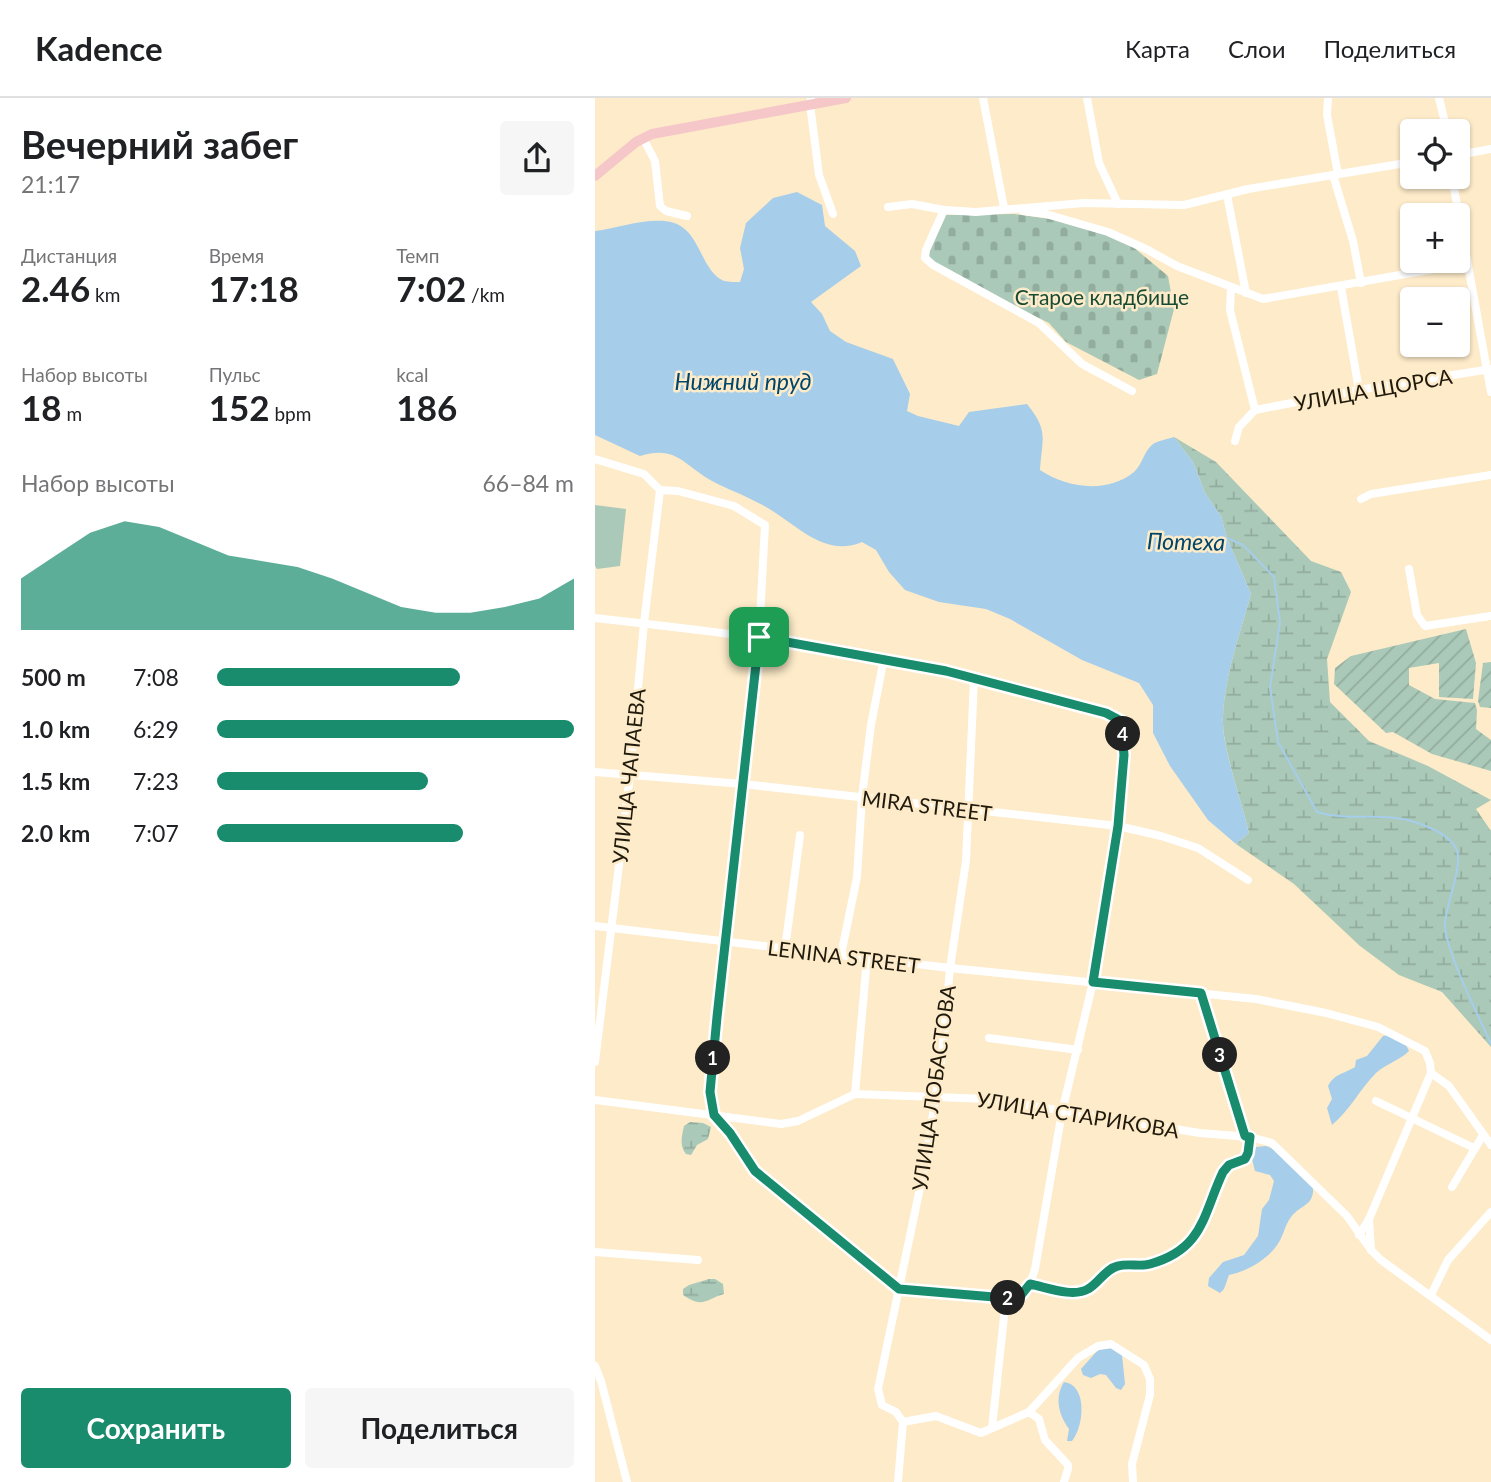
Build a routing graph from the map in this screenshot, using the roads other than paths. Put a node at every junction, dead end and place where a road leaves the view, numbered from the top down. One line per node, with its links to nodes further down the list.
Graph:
1 (846, 98): 6 (main road)
2 (983, 98): 18 (street)
3 (1087, 98): 16 (street)
4 (1328, 98): 12 (street)
5 (1439, 98): 7 (street)
6 (811, 101): 8 (main road); 21 (street)
7 (1444, 119)
8 (643, 138): 13 (main road); 22 (street)
9 (1491, 149): 10 (street)
10 (1470, 153)
11 (1400, 164): 12 (street)
12 (1336, 175): 15 (street); 24 (street)
13 (595, 176)
14 (1454, 189): 28 (street)
15 (1227, 195): 16 (street); 27 (street)
16 (1118, 204): 19 (street)
17 (888, 207): 20 (street)
18 (1004, 208): 19 (street); 20 (street)
19 (1014, 208): 25 (street)
20 (944, 210): 30 (street)
21 (833, 214)
22 (687, 216)
23 (1414, 273): 24 (street)
24 (1361, 283): 26 (street)
25 (1231, 287): 27 (street); 32 (street)
26 (1341, 287): 27 (street); 29 (street)
27 (1246, 293)
28 (1490, 369): 29 (street, УЛИЦА ЩОРСА); 31 (street)
29 (1359, 390): 32 (street, УЛИЦА ЩОРСА)
30 (1132, 391)
31 (1491, 392)
32 (1255, 410): 33 (street)
33 (1235, 441)
34 (595, 459): 36 (street)
35 (1491, 475): 37 (street)
36 (660, 490): 41 (street, УЛИЦА ЧАПАЕВА); 42 (street)
37 (1361, 499)
38 (1409, 569): 39 (street)
39 (1491, 616)
40 (595, 618): 41 (street)
41 (644, 624): 42 (street); 46 (street, УЛИЦА ЧАПАЕВА)
42 (759, 637): 43 (street); 47 (street)
43 (884, 658): 44 (street); 48 (street)
44 (974, 680): 49 (street, УЛИЦА ЛОБАСТОВА); 50 (street)
45 (595, 772): 46 (street, MIRA STREET)
46 (630, 775): 47 (street, MIRA STREET); 54 (street, УЛИЦА ЧАПАЕВА)
47 (743, 784): 48 (street, MIRA STREET); 55 (street)
48 (862, 797): 49 (street, MIRA STREET); 57 (street)
49 (967, 811): 50 (street, MIRA STREET); 59 (street, УЛИЦА ЛОБАСТОВА)
50 (1118, 826): 52 (street, MIRA STREET); 60 (street)
51 (800, 835): 56 (street)
52 (1248, 880)
53 (595, 926): 54 (street, LENINA STREET)
54 (610, 927): 55 (street, LENINA STREET); 64 (street, УЛИЦА ЧАПАЕВА)
55 (724, 942): 56 (street, LENINA STREET); 71 (street)
56 (785, 948): 57 (street, LENINA STREET)
57 (841, 955): 58 (street, LENINA STREET)
58 (867, 958): 59 (street, LENINA STREET); 66 (street)
59 (950, 968): 60 (street, LENINA STREET); 67 (street, УЛИЦА ЛОБАСТОВА)
60 (1093, 982): 61 (street, LENINA STREET); 63 (street)
61 (1201, 993): 65 (street, LENINA STREET); 73 (street)
62 (989, 1038): 63 (street)
63 (1078, 1050): 70 (street)
64 (595, 1062)
65 (1431, 1073): 72 (street); 74 (street)
66 (855, 1094): 67 (street, УЛИЦА СТАРИКОВА); 71 (street, УЛИЦА СТАРИКОВА)
67 (934, 1097): 70 (street, УЛИЦА СТАРИКОВА); 85 (street, УЛИЦА ЛОБАСТОВА)
68 (595, 1100): 71 (street, УЛИЦА СТАРИКОВА)
69 (1376, 1101): 72 (street)
70 (1062, 1112): 73 (street, УЛИЦА СТАРИКОВА); 84 (street)
71 (714, 1115): 85 (street)
72 (1410, 1119): 76 (street); 79 (street)
73 (1247, 1136): 80 (street, УЛИЦА СТАРИКОВА); 84 (street)
74 (1483, 1136): 75 (street); 76 (street)
75 (1491, 1144)
76 (1474, 1149): 77 (street)
77 (1452, 1187)
78 (1491, 1212): 86 (street)
79 (1369, 1219): 80 (street); 81 (street)
80 (1359, 1235): 81 (street, УЛИЦА СТАРИКОВА)
81 (1370, 1250): 86 (street, УЛИЦА СТАРИКОВА)
82 (595, 1252): 83 (street)
83 (698, 1260)
84 (1030, 1284): 87 (street)
85 (899, 1289): 87 (street); 91 (street, УЛИЦА ЛОБАСТОВА)
86 (1431, 1295): 88 (street, УЛИЦА СТАРИКОВА)
87 (1006, 1298): 92 (street)
88 (1491, 1340)
89 (595, 1366): 93 (street)
90 (1029, 1412): 92 (street); 95 (street); 96 (street)
91 (903, 1422): 92 (street); 94 (street)
92 (992, 1427)
93 (627, 1482)
94 (898, 1482)
95 (1064, 1482)
96 (1133, 1482)

